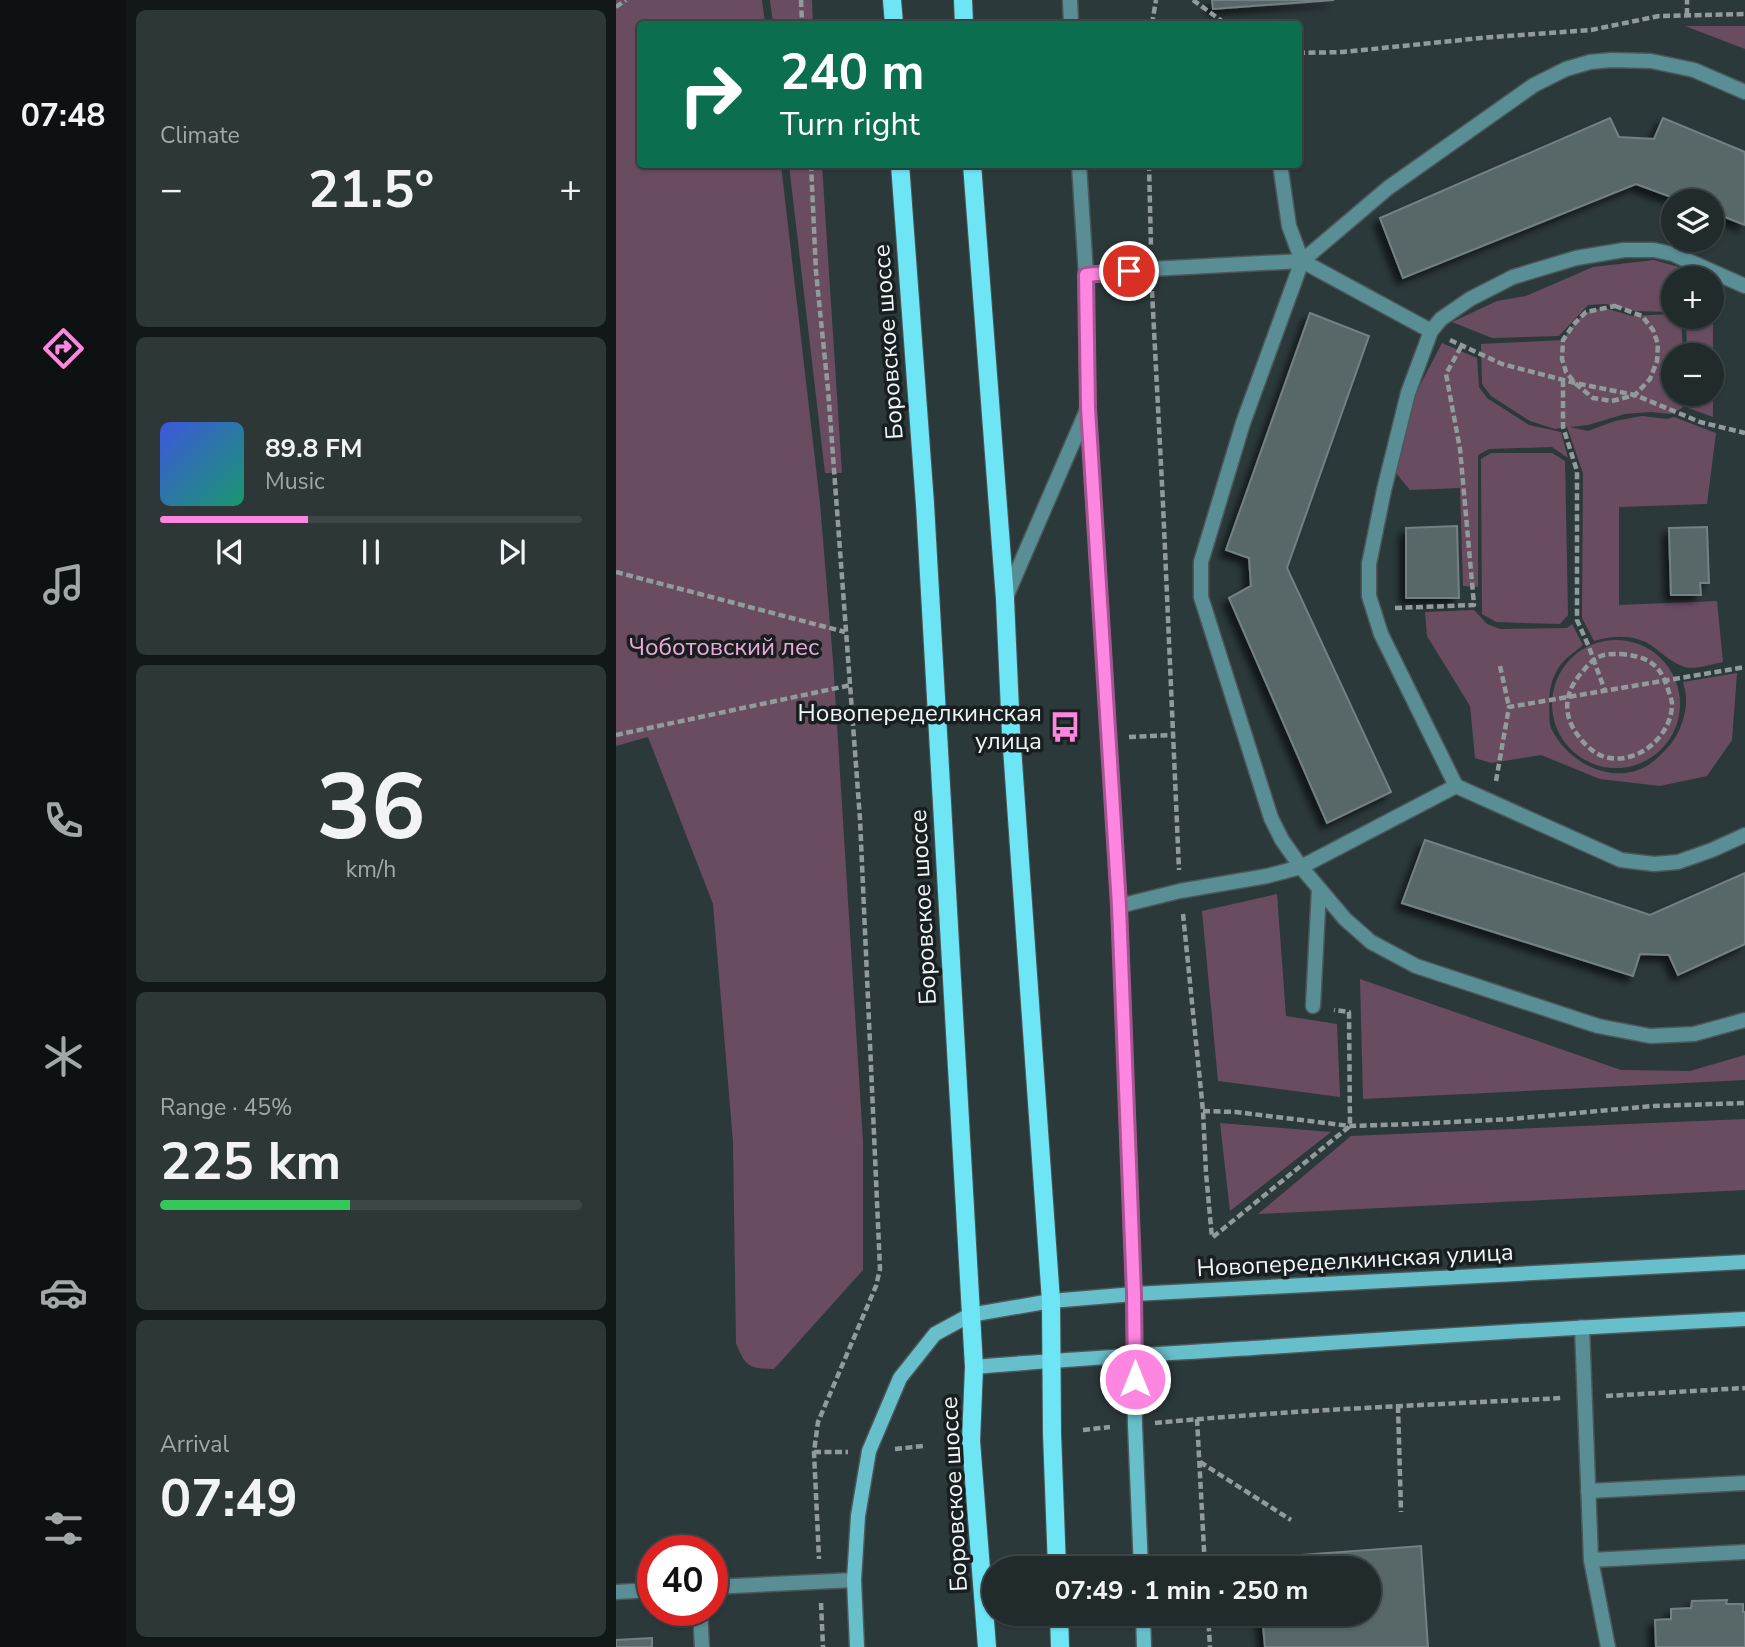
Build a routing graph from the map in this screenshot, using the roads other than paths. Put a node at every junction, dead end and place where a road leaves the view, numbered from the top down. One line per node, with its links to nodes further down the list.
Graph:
1 (892, 0): 4 (main road)
2 (963, 0): 5 (main road)
3 (1070, 0): 6 (street)
4 (894, 21)
5 (964, 21)
6 (1071, 21)
7 (1745, 92): 12 (street)
8 (900, 168): 28 (main road, Боровское шоссе)
9 (972, 168): 17 (main road)
10 (1079, 168): 13 (street)
11 (1281, 168): 12 (street)
12 (1302, 261): 13 (street); 15 (street); 20 (street)
13 (1086, 275): 16 (street)
14 (1745, 286): 15 (street)
15 (1431, 331): 18 (street)
16 (1088, 408): 17 (street); 22 (street)
17 (1005, 599): 27 (main road)
18 (1456, 786): 19 (street); 20 (street)
19 (1745, 835)
20 (1301, 867): 21 (street); 22 (street)
21 (1319, 889): 23 (street); 24 (street)
22 (1119, 906): 26 (street)
23 (1313, 1006)
24 (1745, 1020)
25 (1745, 1262): 26 (main road, Новопеределкинская улица)
26 (1134, 1294): 27 (main road, Новопеределкинская улица); 31 (street)
27 (1051, 1301): 28 (main road, Новопеределкинская улица); 32 (main road)
28 (970, 1315): 33 (main road, Боровское шоссе); 40 (main road, Новопеределкинская улица)
29 (1745, 1319): 30 (main road)
30 (1582, 1327): 31 (main road); 35 (street)
31 (1134, 1356): 32 (main road); 38 (main road)
32 (1052, 1360): 33 (main road); 37 (main road)
33 (974, 1367): 49 (main road, Боровское шоссе)
34 (1745, 1483): 35 (street)
35 (1588, 1491): 39 (street)
36 (1745, 1552): 39 (street)
37 (1057, 1556)
38 (1140, 1556)
39 (1591, 1560): 52 (street)
40 (854, 1580): 41 (street); 48 (main road, Новопеределкинская улица)
41 (728, 1586)
42 (637, 1591): 43 (street)
43 (616, 1592)
44 (701, 1626): 47 (street)
45 (1059, 1626): 50 (main road)
46 (1143, 1626): 51 (main road)
47 (702, 1647)
48 (857, 1647)
49 (987, 1647)
50 (1060, 1647)
51 (1144, 1647)
52 (1608, 1647)

